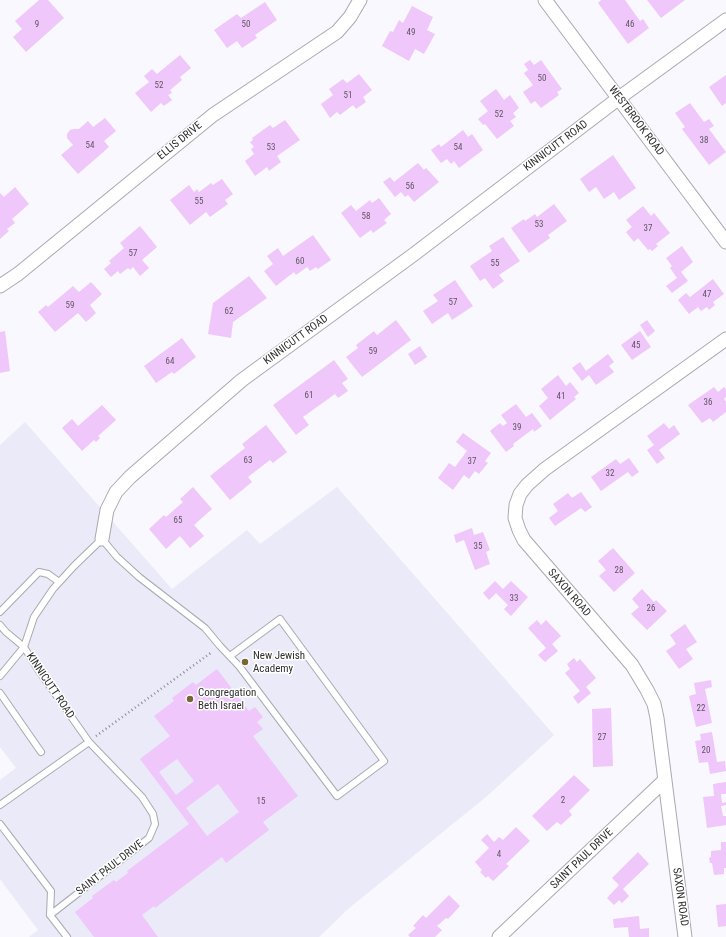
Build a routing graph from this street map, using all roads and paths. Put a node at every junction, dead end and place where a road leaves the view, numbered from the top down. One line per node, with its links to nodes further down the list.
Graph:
1 (360, 0): 6 (street, ELLIS DRIVE)
2 (545, 0): 4 (street, WESTBROOK ROAD)
3 (726, 20): 4 (street, KINNICUTT ROAD)
4 (619, 98): 5 (street, WESTBROOK ROAD); 8 (street, KINNICUTT ROAD)
5 (726, 242)
6 (0, 286)
7 (726, 339): 19 (street, SAXON ROAD)
8 (102, 539): 9 (lane, KINNICUTT ROAD); 12 (lane)
9 (60, 582): 10 (lane); 13 (lane, KINNICUTT ROAD)
10 (0, 612)
11 (0, 625): 13 (lane)
12 (220, 646): 14 (lane); 17 (path)
13 (24, 647): 15 (lane); 17 (lane, KINNICUTT ROAD)
14 (230, 656): 14 (lane)
15 (0, 676)
16 (0, 694): 18 (lane)
17 (89, 742): 20 (lane); 22 (lane, SAINT PAUL DRIVE)
18 (41, 752)
19 (665, 780): 24 (street, SAINT PAUL DRIVE); 25 (street, SAXON ROAD)
20 (0, 805)
21 (0, 824): 22 (lane)
22 (50, 915): 23 (lane)
23 (67, 937)
24 (499, 937)
25 (685, 937)

